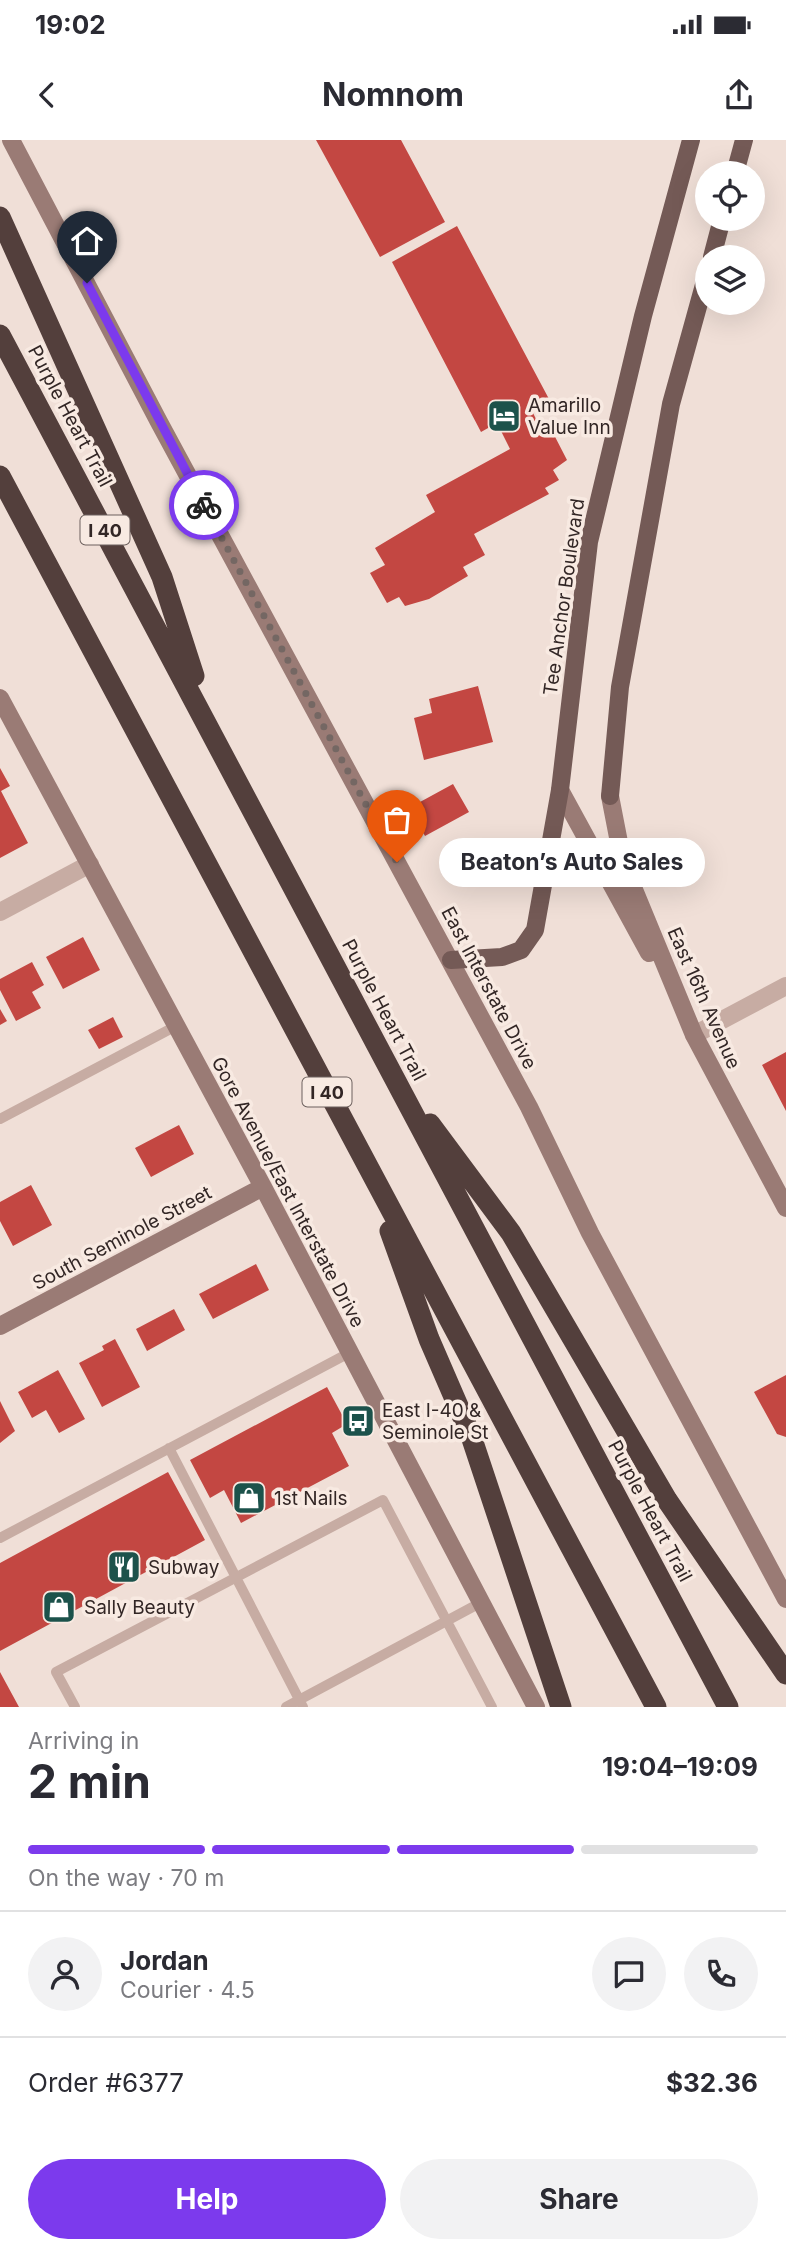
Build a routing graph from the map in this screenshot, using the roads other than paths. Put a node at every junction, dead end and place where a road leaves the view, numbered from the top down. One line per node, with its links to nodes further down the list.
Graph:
1 (11, 140): 16 (main road, East Interstate Drive)
2 (691, 140): 13 (main road, Tee Anchor Boulevard)
3 (744, 140): 4 (main road)
4 (738, 161)
5 (0, 217): 12 (highway)
6 (696, 315): 19 (main road, East 16th Avenue)
7 (0, 335): 12 (highway, Purple Heart Trail / I 40)
8 (0, 476): 10 (highway, I 40)
9 (0, 489): 10 (highway)
10 (21, 515): 22 (highway, I 40)
11 (2, 706): 14 (main road, Gore Avenue/East Interstate Drive)
12 (209, 725): 20 (highway, Purple Heart Trail / I 40)
13 (560, 790): 16 (main road, Tee Anchor Boulevard); 19 (main road)
14 (90, 864): 15 (street); 18 (main road, Gore Avenue/East Interstate Drive)
15 (0, 912)
16 (451, 960): 30 (main road, East Interstate Drive)
17 (786, 986): 19 (street)
18 (176, 1026): 21 (lane); 23 (main road, Gore Avenue/East Interstate Drive)
19 (694, 1035): 24 (main road, East 16th Avenue)
20 (386, 1064): 33 (highway); 41 (highway, Purple Heart Trail / I 40)
21 (0, 1119)
22 (364, 1160): 39 (highway); 40 (highway, I 40)
23 (263, 1187): 25 (main road, South Seminole Street); 26 (main road, Gore Avenue/East Interstate Drive)
24 (786, 1208)
25 (0, 1326)
26 (349, 1353): 27 (lane); 31 (main road, Gore Avenue/East Interstate Drive)
27 (169, 1448): 28 (lane); 29 (lane)
28 (0, 1538)
29 (236, 1577): 32 (lane); 34 (lane); 35 (lane)
30 (786, 1599)
31 (480, 1603): 32 (lane); 38 (main road, Gore Avenue/East Interstate Drive)
32 (446, 1621): 34 (lane); 37 (lane)
33 (786, 1674)
34 (301, 1704): 36 (lane)
35 (75, 1707)
36 (286, 1707)
37 (492, 1707)
38 (536, 1707)
39 (561, 1707)
40 (656, 1707)
41 (728, 1707)

